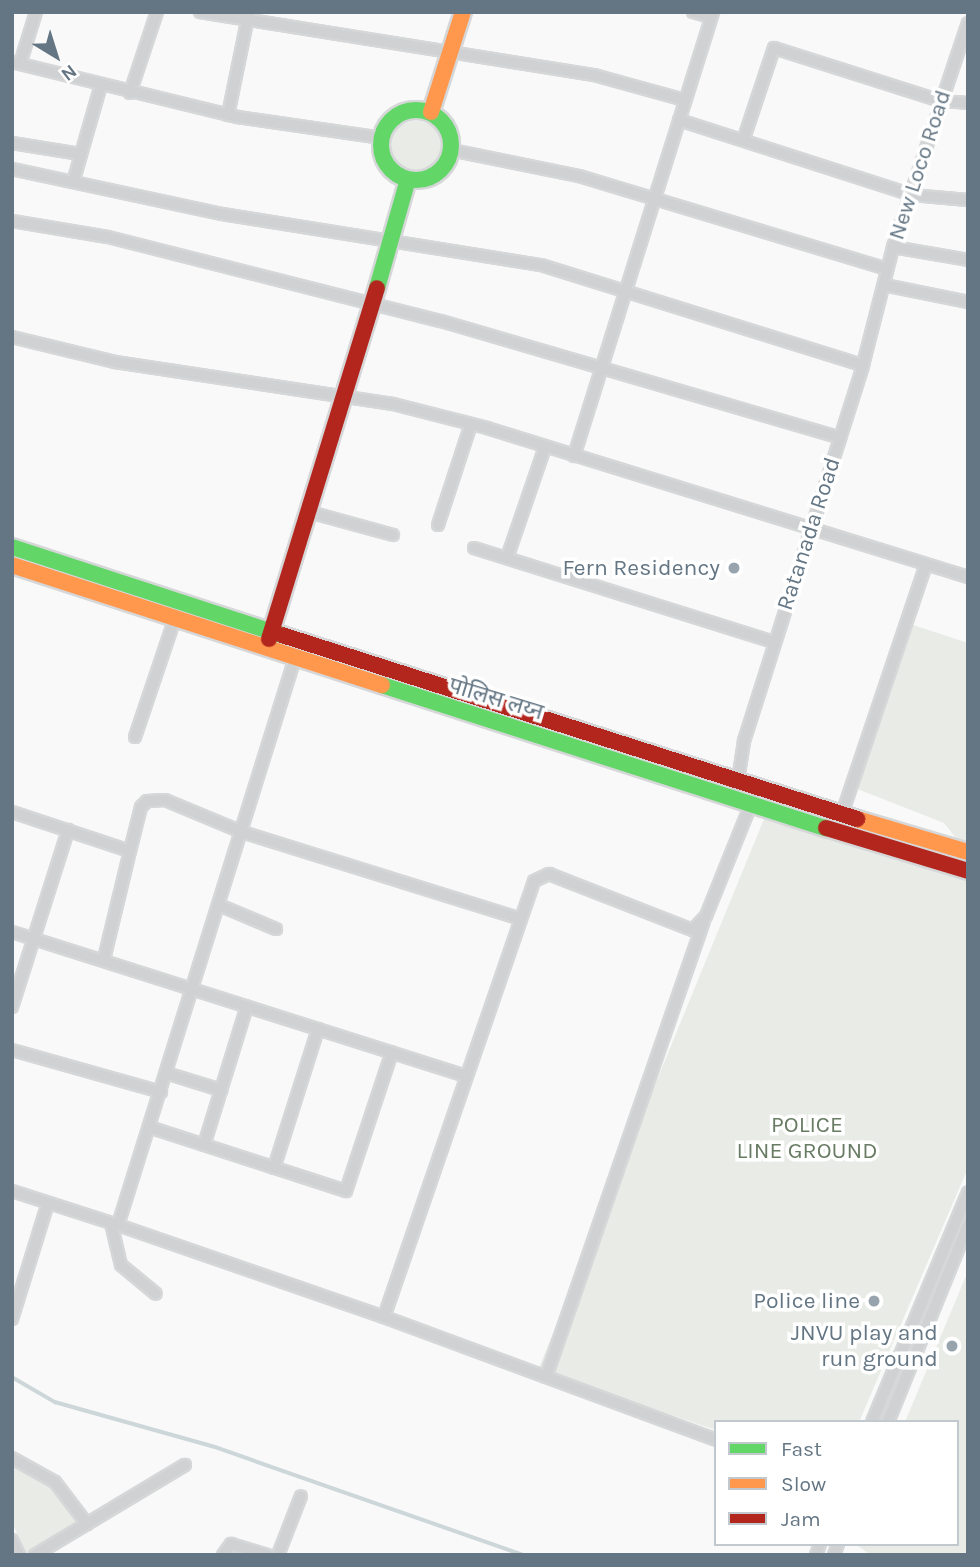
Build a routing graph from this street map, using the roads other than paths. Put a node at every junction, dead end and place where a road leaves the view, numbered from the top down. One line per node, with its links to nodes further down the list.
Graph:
1 (36, 12): 10 (street)
2 (157, 12): 12 (street)
3 (200, 12): 7 (street)
4 (463, 12): 9 (street)
5 (693, 12): 6 (street)
6 (712, 15): 13 (street)
7 (248, 16): 9 (street); 17 (street)
8 (968, 23): 14 (street, New Loco Road)
9 (452, 49): 13 (street); 16 (street)
10 (16, 63): 11 (street)
11 (101, 85): 12 (street); 23 (street)
12 (130, 93): 17 (street)
13 (685, 100): 18 (street)
14 (941, 101): 15 (street); 20 (street); 27 (street, New Loco Road)
15 (968, 103)
16 (430, 112): 19 (street); 22 (street)
17 (228, 115): 19 (street)
18 (679, 120): 20 (street); 28 (street)
19 (382, 138): 26 (street)
20 (744, 138): 27 (street)
21 (12, 143): 23 (street)
22 (451, 150): 26 (street); 28 (street)
23 (80, 154): 25 (street)
24 (12, 169): 25 (street)
25 (74, 179): 31 (street)
26 (408, 179): 31 (street)
27 (912, 195): 29 (street); 32 (street, New Loco Road)
28 (655, 198): 34 (street); 36 (street)
29 (968, 200)
30 (12, 221): 38 (street)
31 (393, 240): 36 (street); 38 (street)
32 (893, 247): 33 (street); 34 (street, New Loco Road)
33 (968, 260)
34 (887, 269): 35 (street, Ratanada Road)
35 (884, 285): 37 (street); 40 (street, Ratanada Road)
36 (625, 290): 40 (street); 41 (street)
37 (968, 302)
38 (373, 304): 41 (street); 42 (street)
39 (12, 337): 42 (street)
40 (863, 365): 44 (street, Ratanada Road)
41 (602, 366): 44 (street); 46 (street)
42 (347, 395): 43 (street); 47 (street)
43 (471, 424): 45 (street); 48 (street)
44 (840, 438): 49 (street, Ratanada Road)
45 (545, 447): 46 (street); 53 (street)
46 (573, 456): 49 (street)
47 (309, 512): 50 (street); 58 (street)
48 (438, 525)
49 (808, 529): 55 (street); 59 (street, Ratanada Road)
50 (393, 535)
51 (12, 547): 58 (street)
52 (474, 548): 53 (street)
53 (507, 558): 59 (street)
54 (12, 565): 57 (street, पोलिस लय्न)
55 (926, 565): 56 (street); 66 (street)
56 (968, 578)
57 (175, 618): 60 (street, पोलिस लय्न); 62 (street)
58 (273, 630): 60 (street); 63 (street)
59 (774, 642): 63 (street, Ratanada Road)
60 (265, 650): 61 (street, पोलिस लय्न)
61 (295, 658): 63 (street, पोलिस लय्न); 68 (street)
62 (135, 737)
63 (736, 792): 64 (street)
64 (754, 797): 66 (street); 71 (street); 73 (street)
65 (12, 812): 67 (street)
66 (842, 814): 69 (street)
67 (68, 830): 70 (street); 77 (street)
68 (242, 832): 70 (street); 72 (street); 74 (street)
69 (967, 848)
70 (130, 851): 78 (street)
71 (968, 871)
72 (219, 905): 75 (street); 79 (street)
73 (706, 916): 74 (street); 101 (street)
74 (518, 919): 87 (street)
75 (276, 929)
76 (12, 932): 77 (street)
77 (34, 938): 78 (street); 80 (street)
78 (104, 960): 79 (street)
79 (192, 989): 81 (street); 86 (street)
80 (15, 991): 82 (street)
81 (247, 1006): 83 (street); 88 (street)
82 (12, 1007)
83 (318, 1029): 85 (street); 92 (street)
84 (12, 1051): 89 (street)
85 (392, 1052): 87 (street); 92 (street)
86 (166, 1073): 88 (street); 89 (street)
87 (466, 1076): 99 (street)
88 (221, 1090): 91 (street)
89 (161, 1092): 90 (street)
90 (149, 1127): 91 (street); 96 (street)
91 (204, 1145): 92 (street)
92 (274, 1168)
93 (12, 1191): 95 (street)
94 (968, 1192): 102 (street)
95 (48, 1203): 96 (street); 100 (street)
96 (114, 1224): 98 (street); 99 (street)
97 (968, 1225): 103 (street)
98 (156, 1294)
99 (384, 1317): 101 (street)
100 (12, 1319)
101 (546, 1377): 104 (street)
102 (873, 1420)
103 (889, 1420)
104 (714, 1439)
105 (12, 1458): 108 (street)
106 (185, 1465): 108 (street)
107 (301, 1496): 114 (street)
108 (87, 1524): 111 (street)
109 (12, 1540): 110 (street)
110 (19, 1555)
111 (36, 1555)
112 (223, 1555): 113 (street)
113 (267, 1555)
114 (278, 1555)

